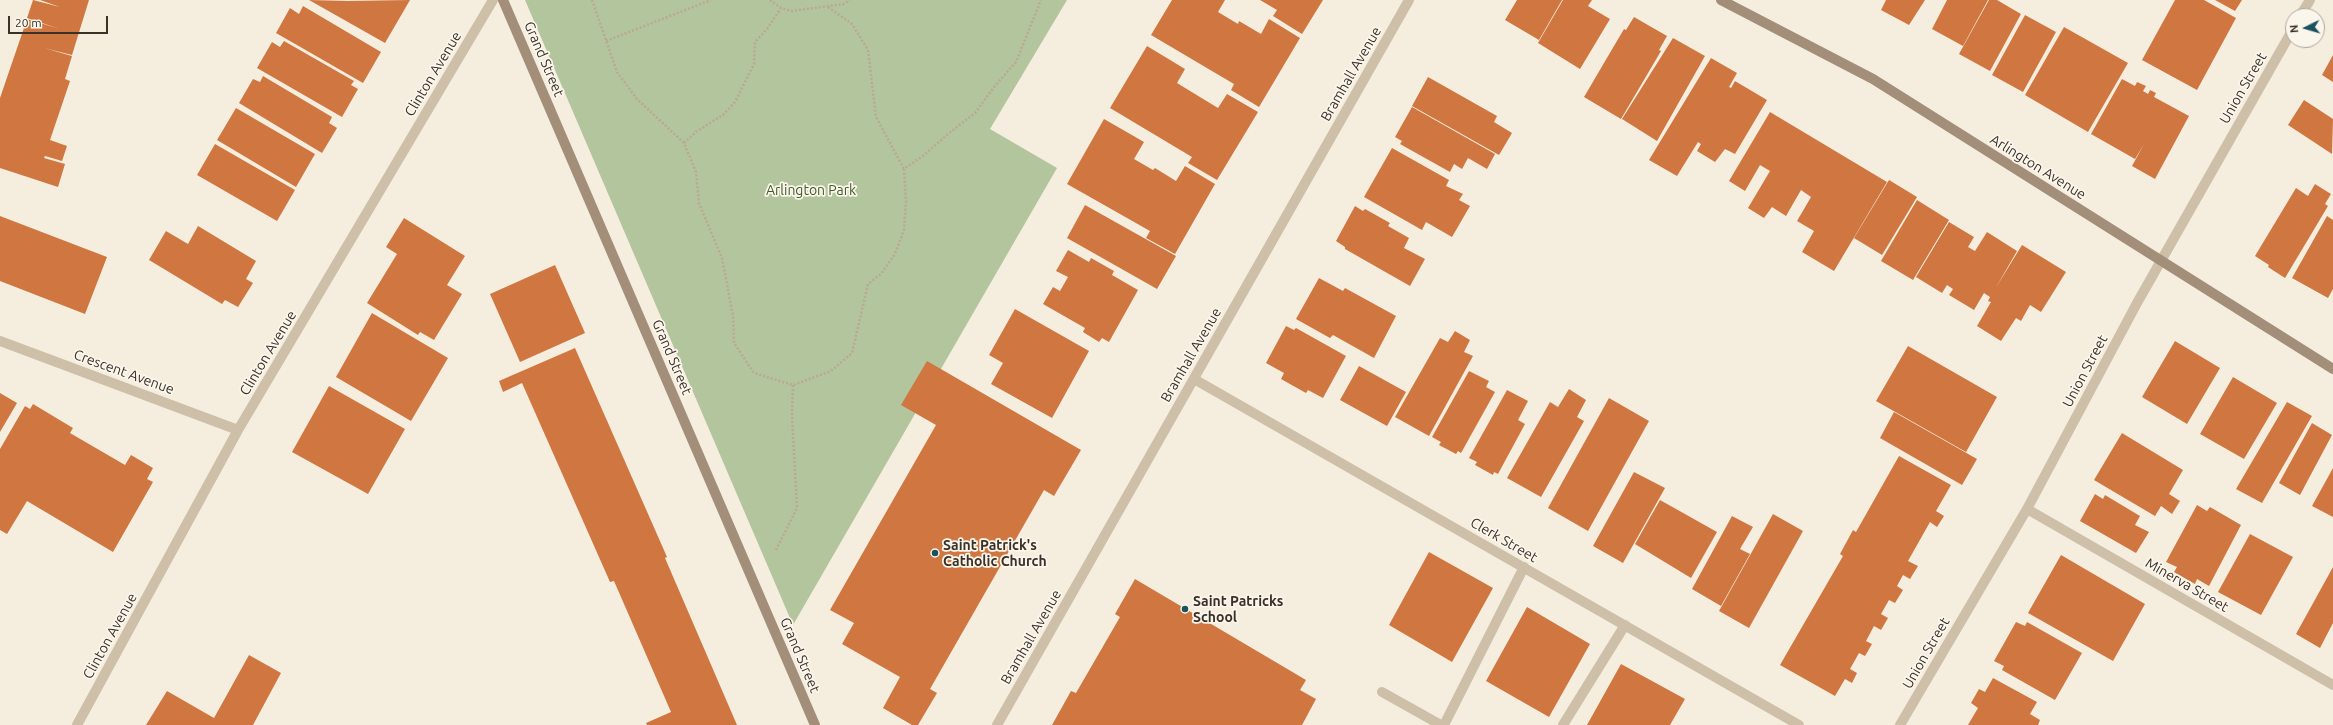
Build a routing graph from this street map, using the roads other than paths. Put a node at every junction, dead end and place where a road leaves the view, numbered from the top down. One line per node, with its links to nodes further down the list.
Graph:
1 (493, 0): 10 (street, Clinton Avenue)
2 (503, 0): 17 (street, Grand Street)
3 (1409, 0): 9 (street, Bramhall Avenue)
4 (1721, 0): 6 (street, Arlington Avenue)
5 (2285, 43): 6 (street, Union Street)
6 (2160, 261): 8 (street, Arlington Avenue); 11 (street, Union Street)
7 (0, 341): 10 (street, Crescent Avenue)
8 (2333, 369)
9 (1194, 379): 12 (street, Clerk Street); 18 (street, Bramhall Avenue)
10 (238, 430): 16 (street, Clinton Avenue)
11 (2027, 509): 14 (street, Minerva Street); 23 (street, Union Street)
12 (1524, 568): 13 (street, Clerk Street); 20 (street)
13 (1625, 625): 21 (street); 22 (street, Clerk Street)
14 (2333, 685)
15 (1382, 692): 19 (street)
16 (77, 725)
17 (815, 725)
18 (997, 725)
19 (1441, 725)
20 (1444, 725)
21 (1563, 725)
22 (1800, 725)
23 (1900, 725)

